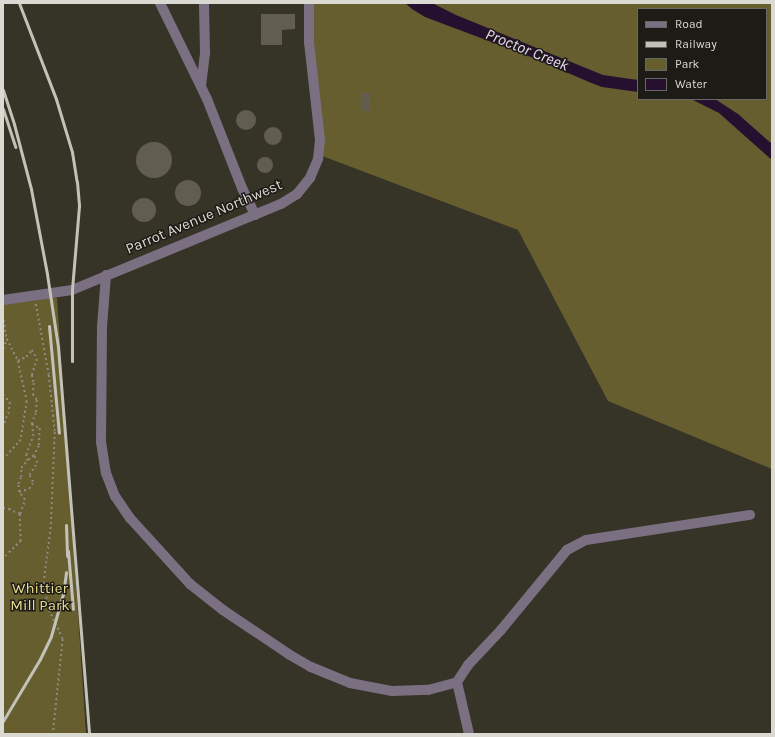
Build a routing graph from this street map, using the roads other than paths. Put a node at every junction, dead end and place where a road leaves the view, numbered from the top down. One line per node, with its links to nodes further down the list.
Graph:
1 (160, 3): 4 (street)
2 (204, 3): 4 (street)
3 (309, 3): 5 (street, Parrot Avenue Northwest)
4 (201, 86): 5 (street)
5 (255, 215): 6 (street, Parrot Avenue Northwest)
6 (106, 275): 7 (street, Parrot Avenue Northwest); 9 (street)
7 (3, 300)
8 (750, 515): 9 (street)
9 (457, 682): 10 (street)
10 (469, 734)

